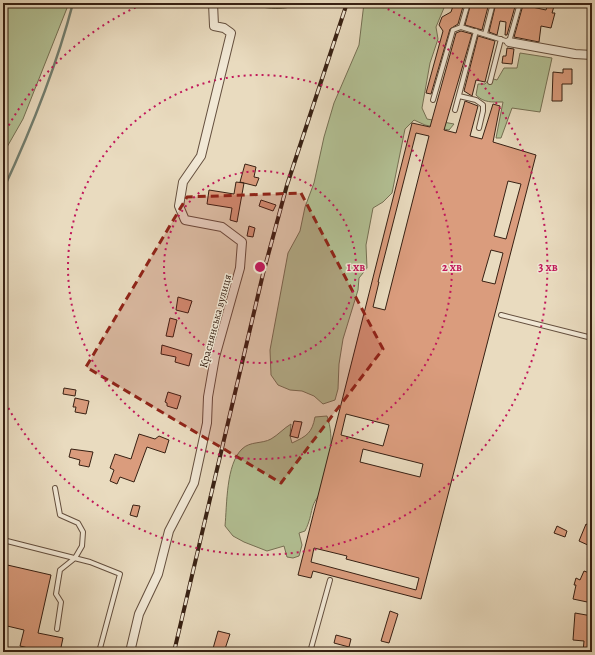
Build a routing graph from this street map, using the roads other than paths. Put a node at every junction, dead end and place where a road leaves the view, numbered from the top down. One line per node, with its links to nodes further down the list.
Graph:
1 (213, 3): 23 (street, Краснянська вулиця)
2 (468, 3): 5 (lane)
3 (493, 3): 7 (lane)
4 (520, 3): 8 (lane)
5 (461, 27): 6 (lane); 12 (lane)
6 (476, 31): 7 (lane); 11 (lane)
7 (485, 34): 8 (lane)
8 (505, 40): 9 (street); 10 (lane)
9 (592, 55)
10 (490, 82)
11 (459, 96): 13 (lane); 14 (lane)
12 (433, 100)
13 (455, 110)
14 (479, 128)
15 (502, 315): 16 (lane)
16 (592, 338)
17 (55, 488): 19 (lane)
18 (3, 540): 19 (lane)
19 (75, 558): 21 (lane); 22 (lane)
20 (330, 580): 24 (lane)
21 (57, 629)
22 (99, 652)
23 (130, 652)
24 (310, 652)

